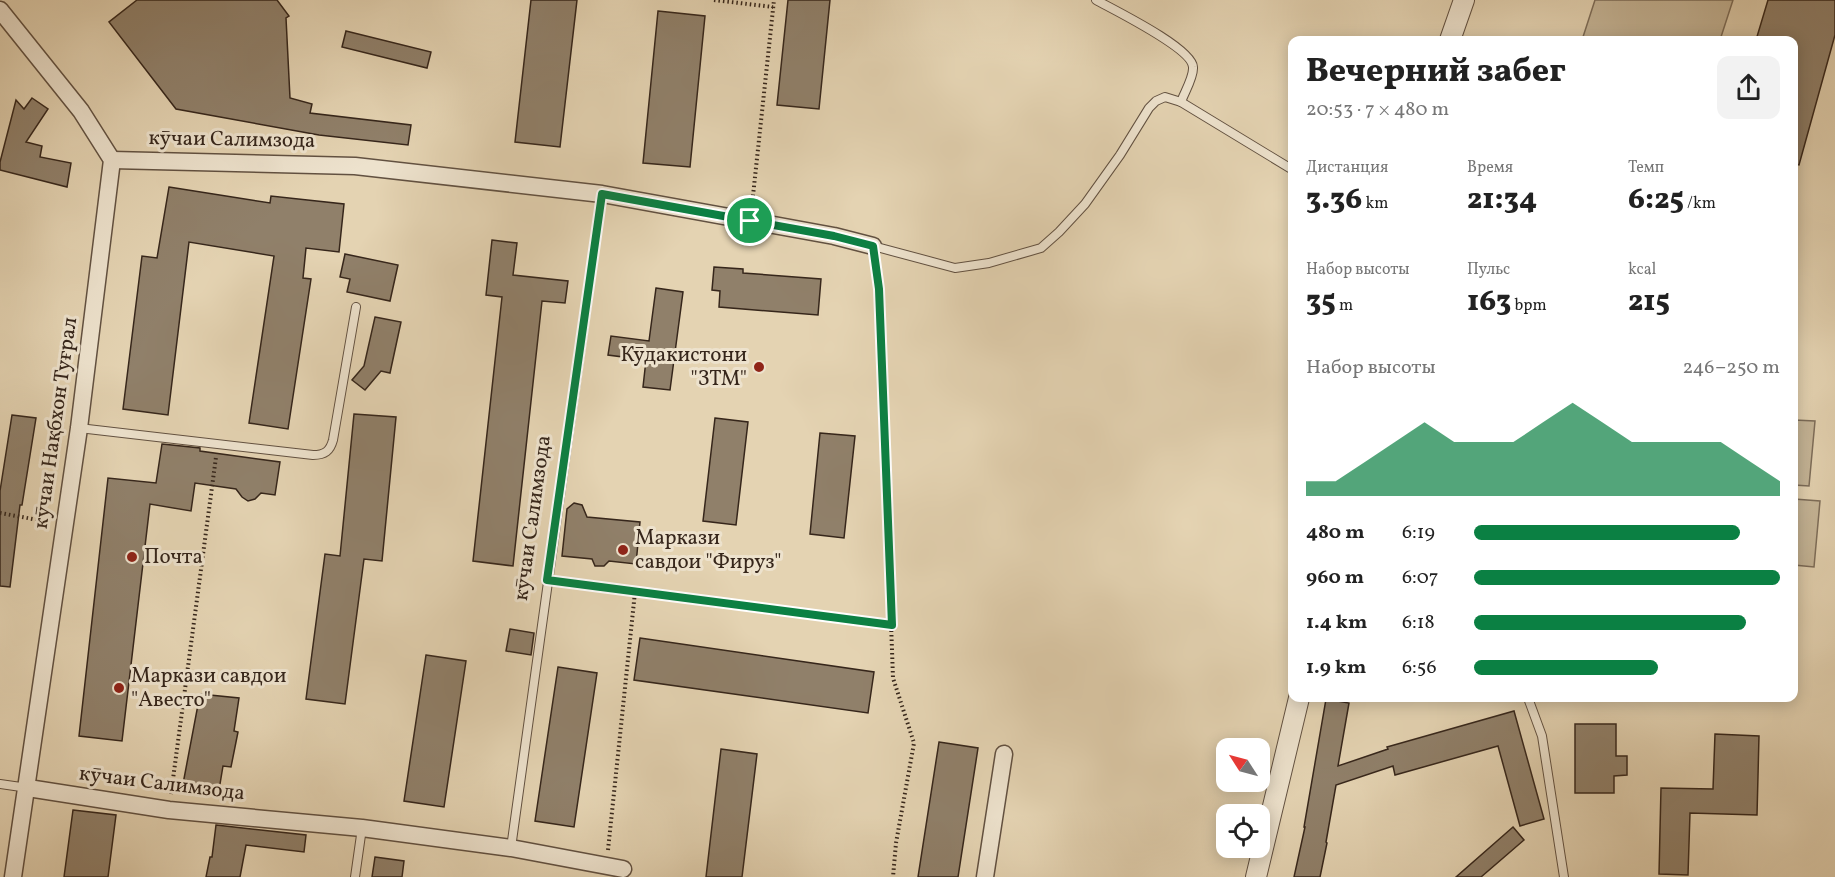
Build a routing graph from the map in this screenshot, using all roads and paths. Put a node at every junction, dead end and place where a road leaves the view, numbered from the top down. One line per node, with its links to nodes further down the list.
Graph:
1 (714, 0): 5 (path)
2 (774, 0): 5 (path)
3 (1096, 0): 8 (lane)
4 (1464, 0): 7 (street)
5 (773, 7): 12 (path)
6 (0, 10): 9 (street)
7 (1451, 36)
8 (1181, 102): 10 (lane); 13 (lane)
9 (112, 160): 11 (street, кӯчаи Салимзода); 15 (street, кӯчаи Нақбхон Туғрал)
10 (1288, 167)
11 (602, 194): 12 (street, кӯчаи Салимзода); 19 (lane, кӯчаи Салимзода)
12 (750, 221): 13 (street, кӯчаи Салимзода)
13 (873, 246): 21 (path)
14 (356, 307): 16 (lane)
15 (79, 428): 16 (lane); 18 (street, кӯчаи Нақбхон Туғрал)
16 (218, 443): 27 (path)
17 (0, 513): 18 (path)
18 (65, 525): 26 (street, кӯчаи Нақбхон Туғрал)
19 (547, 580): 20 (path); 29 (lane, кӯчаи Салимзода)
20 (635, 592): 21 (path); 30 (path)
21 (892, 625): 34 (path)
22 (1298, 702): 36 (street)
23 (1529, 702): 37 (lane)
24 (1004, 754): 35 (street)
25 (0, 784): 26 (lane)
26 (27, 788): 27 (street, кӯчаи Салимзода); 32 (street, кӯчаи Нақбхон Туғрал)
27 (169, 810): 28 (street, кӯчаи Салимзода)
28 (362, 828): 29 (street, кӯчаи Салимзода); 33 (lane)
29 (511, 848): 30 (street, кӯчаи Салимзода)
30 (606, 866): 31 (street, кӯчаи Салимзода)
31 (623, 873)
32 (13, 877)
33 (355, 877)
34 (893, 877)
35 (985, 877)
36 (1256, 877)
37 (1564, 877)

